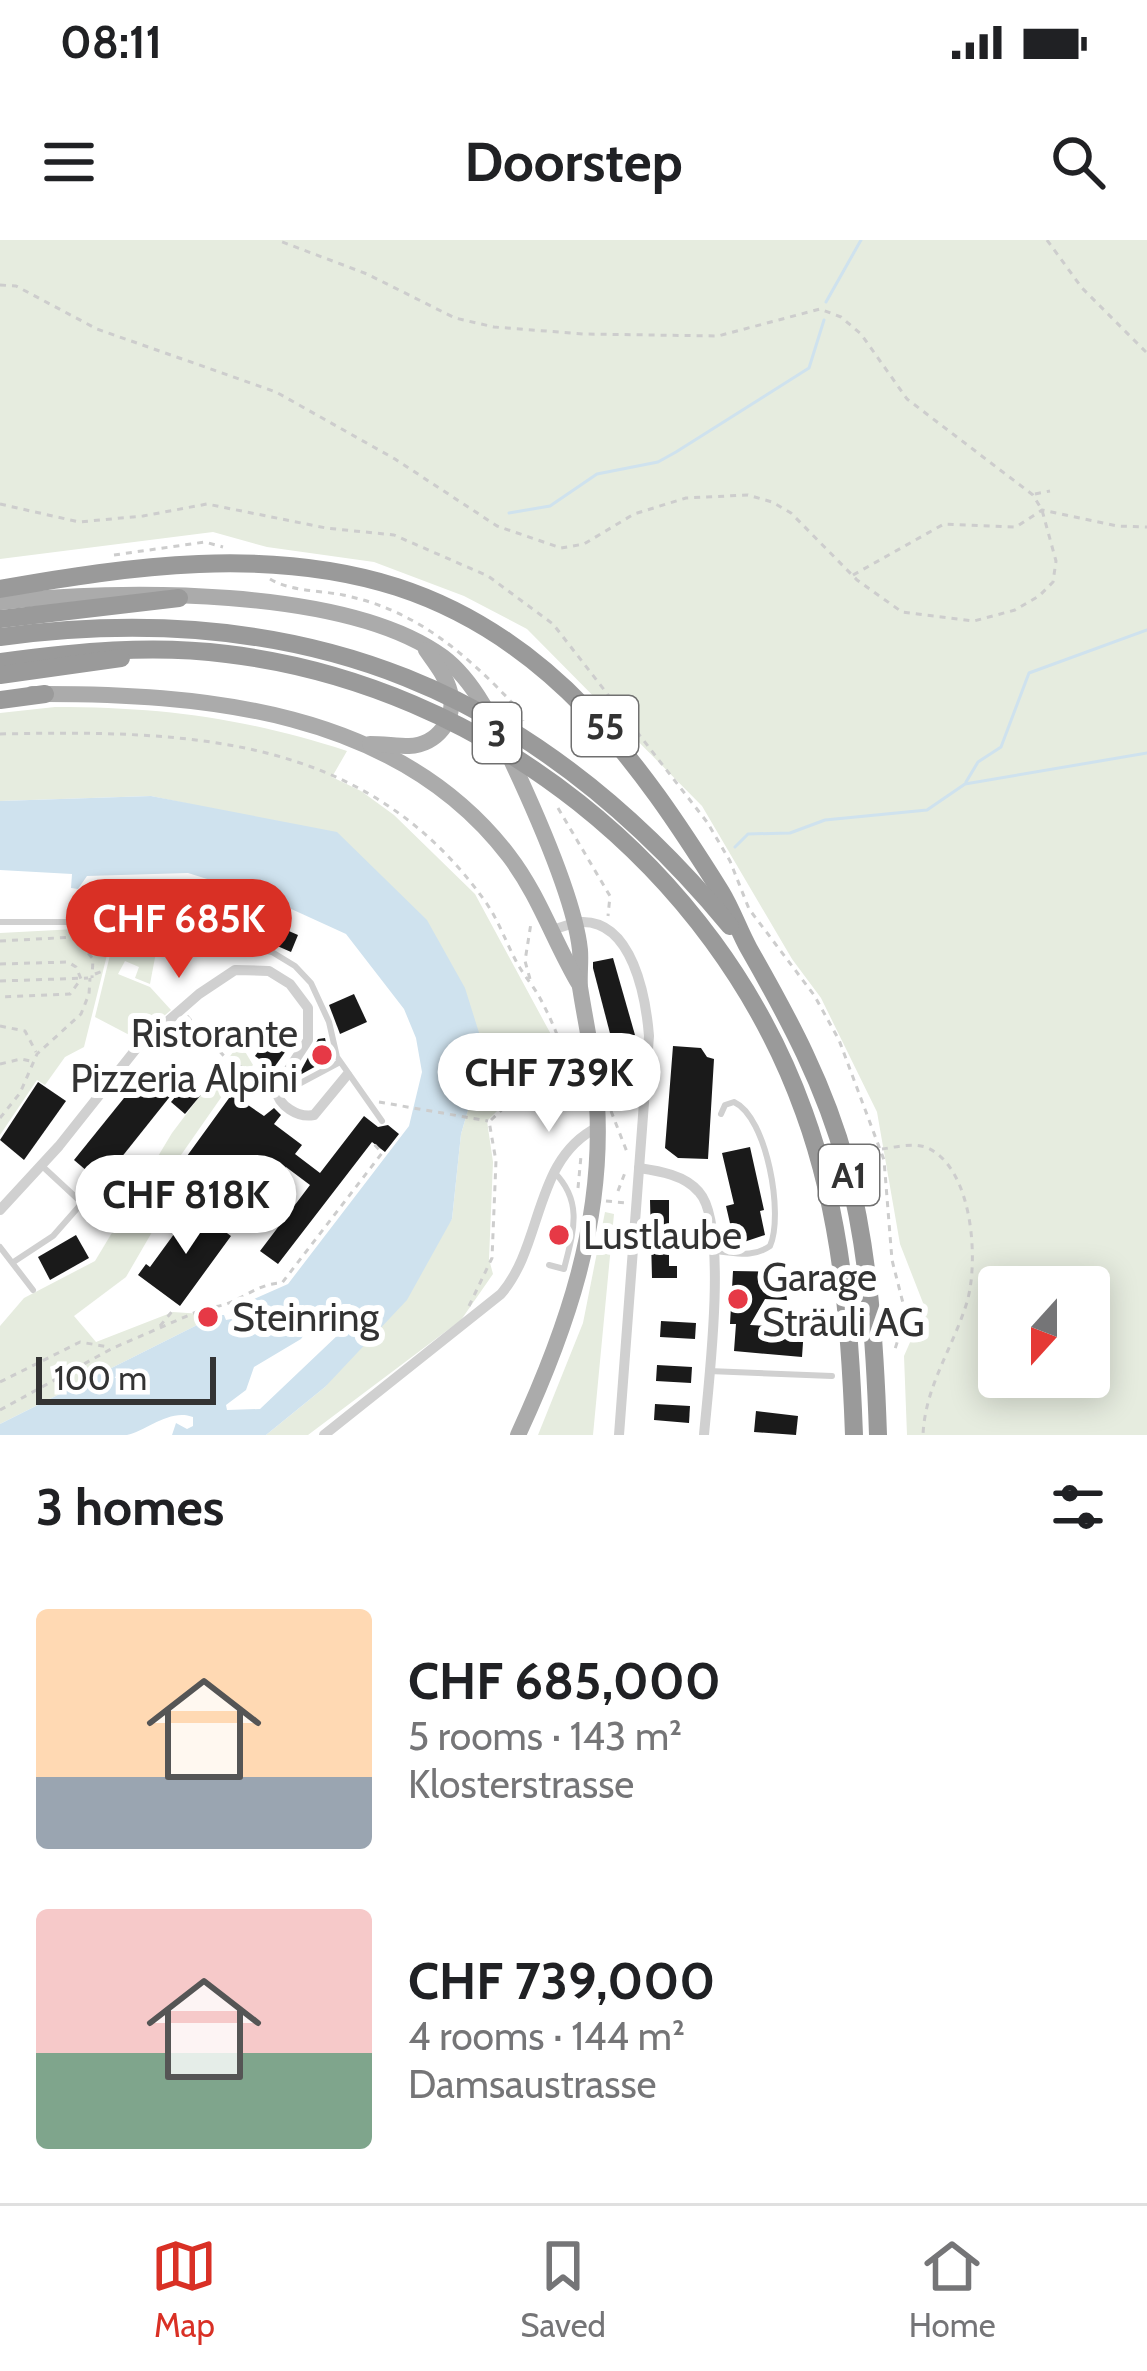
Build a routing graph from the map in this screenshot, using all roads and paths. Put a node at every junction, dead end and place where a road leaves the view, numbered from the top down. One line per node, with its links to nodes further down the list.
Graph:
1 (277, 240): 6 (path)
2 (1047, 240): 4 (path)
3 (0, 285): 9 (path)
4 (1147, 353)
5 (1050, 491): 6 (path)
6 (1033, 495): 7 (path)
7 (1042, 510): 8 (path); 9 (path); 9 (path)
8 (1147, 527)
9 (853, 575)
10 (0, 589): 32 (highway, 55)
11 (179, 598): 12 (main road, 3); 13 (highway); 15 (main road, 3)
12 (0, 602)
13 (0, 620)
14 (0, 637): 32 (highway, A1)
15 (422, 645): 22 (main road); 26 (main road, 3)
16 (161, 649): 17 (highway, A1); 18 (highway); 81 (highway, A1)
17 (0, 662)
18 (0, 675)
19 (45, 694): 20 (highway); 22 (main road, 3)
20 (0, 697)
21 (0, 734): 37 (path)
22 (363, 744): 28 (main road, 3)
23 (569, 830): 29 (path)
24 (531, 920): 37 (path)
25 (0, 922): 46 (lane)
26 (573, 924): 28 (street); 29 (street); 39 (main road, 3)
27 (63, 929): 30 (path)
28 (552, 930): 39 (main road, 3)
29 (610, 934): 60 (street)
30 (63, 937): 31 (path); 35 (path)
31 (0, 940)
32 (748, 948): 82 (highway, A1)
33 (0, 964): 36 (path)
34 (105, 970): 35 (path)
35 (91, 978): 36 (path); 44 (path)
36 (81, 979): 38 (path); 40 (path)
37 (530, 980): 43 (path)
38 (0, 981)
39 (580, 985): 51 (main road, 3)
40 (0, 997)
41 (182, 1010): 49 (path); 49 (street); 59 (street)
42 (0, 1026): 44 (path)
43 (560, 1042): 51 (path); 55 (path)
44 (37, 1054): 45 (path)
45 (32, 1062): 47 (path); 53 (path)
46 (340, 1062): 48 (lane); 49 (lane)
47 (0, 1064)
48 (347, 1075): 49 (street); 54 (lane)
49 (275, 1092)
50 (394, 1105): 55 (path)
51 (597, 1107): 56 (main road, 3); 62 (path)
52 (721, 1114): 65 (lane)
53 (0, 1118)
54 (382, 1121)
55 (489, 1121): 70 (path)
56 (598, 1127): 61 (street); 78 (main road, 3)
57 (373, 1143): 71 (path)
58 (882, 1149): 83 (path)
59 (41, 1165): 63 (street); 66 (lane)
60 (639, 1168): 65 (street); 79 (street)
61 (554, 1172): 67 (lane); 70 (street)
62 (618, 1191)
63 (0, 1210)
64 (0, 1246): 66 (lane)
65 (713, 1251): 73 (street)
66 (15, 1262): 68 (lane)
67 (549, 1265)
68 (32, 1290)
69 (174, 1310): 71 (path)
70 (463, 1326): 77 (street)
71 (157, 1329): 72 (path)
72 (113, 1348): 75 (path); 76 (path)
73 (709, 1371): 74 (lane); 80 (street)
74 (832, 1376)
75 (0, 1382)
76 (0, 1410)
77 (324, 1435)
78 (518, 1435)
79 (619, 1435)
80 (704, 1435)
81 (854, 1435)
82 (878, 1435)
83 (922, 1435)

